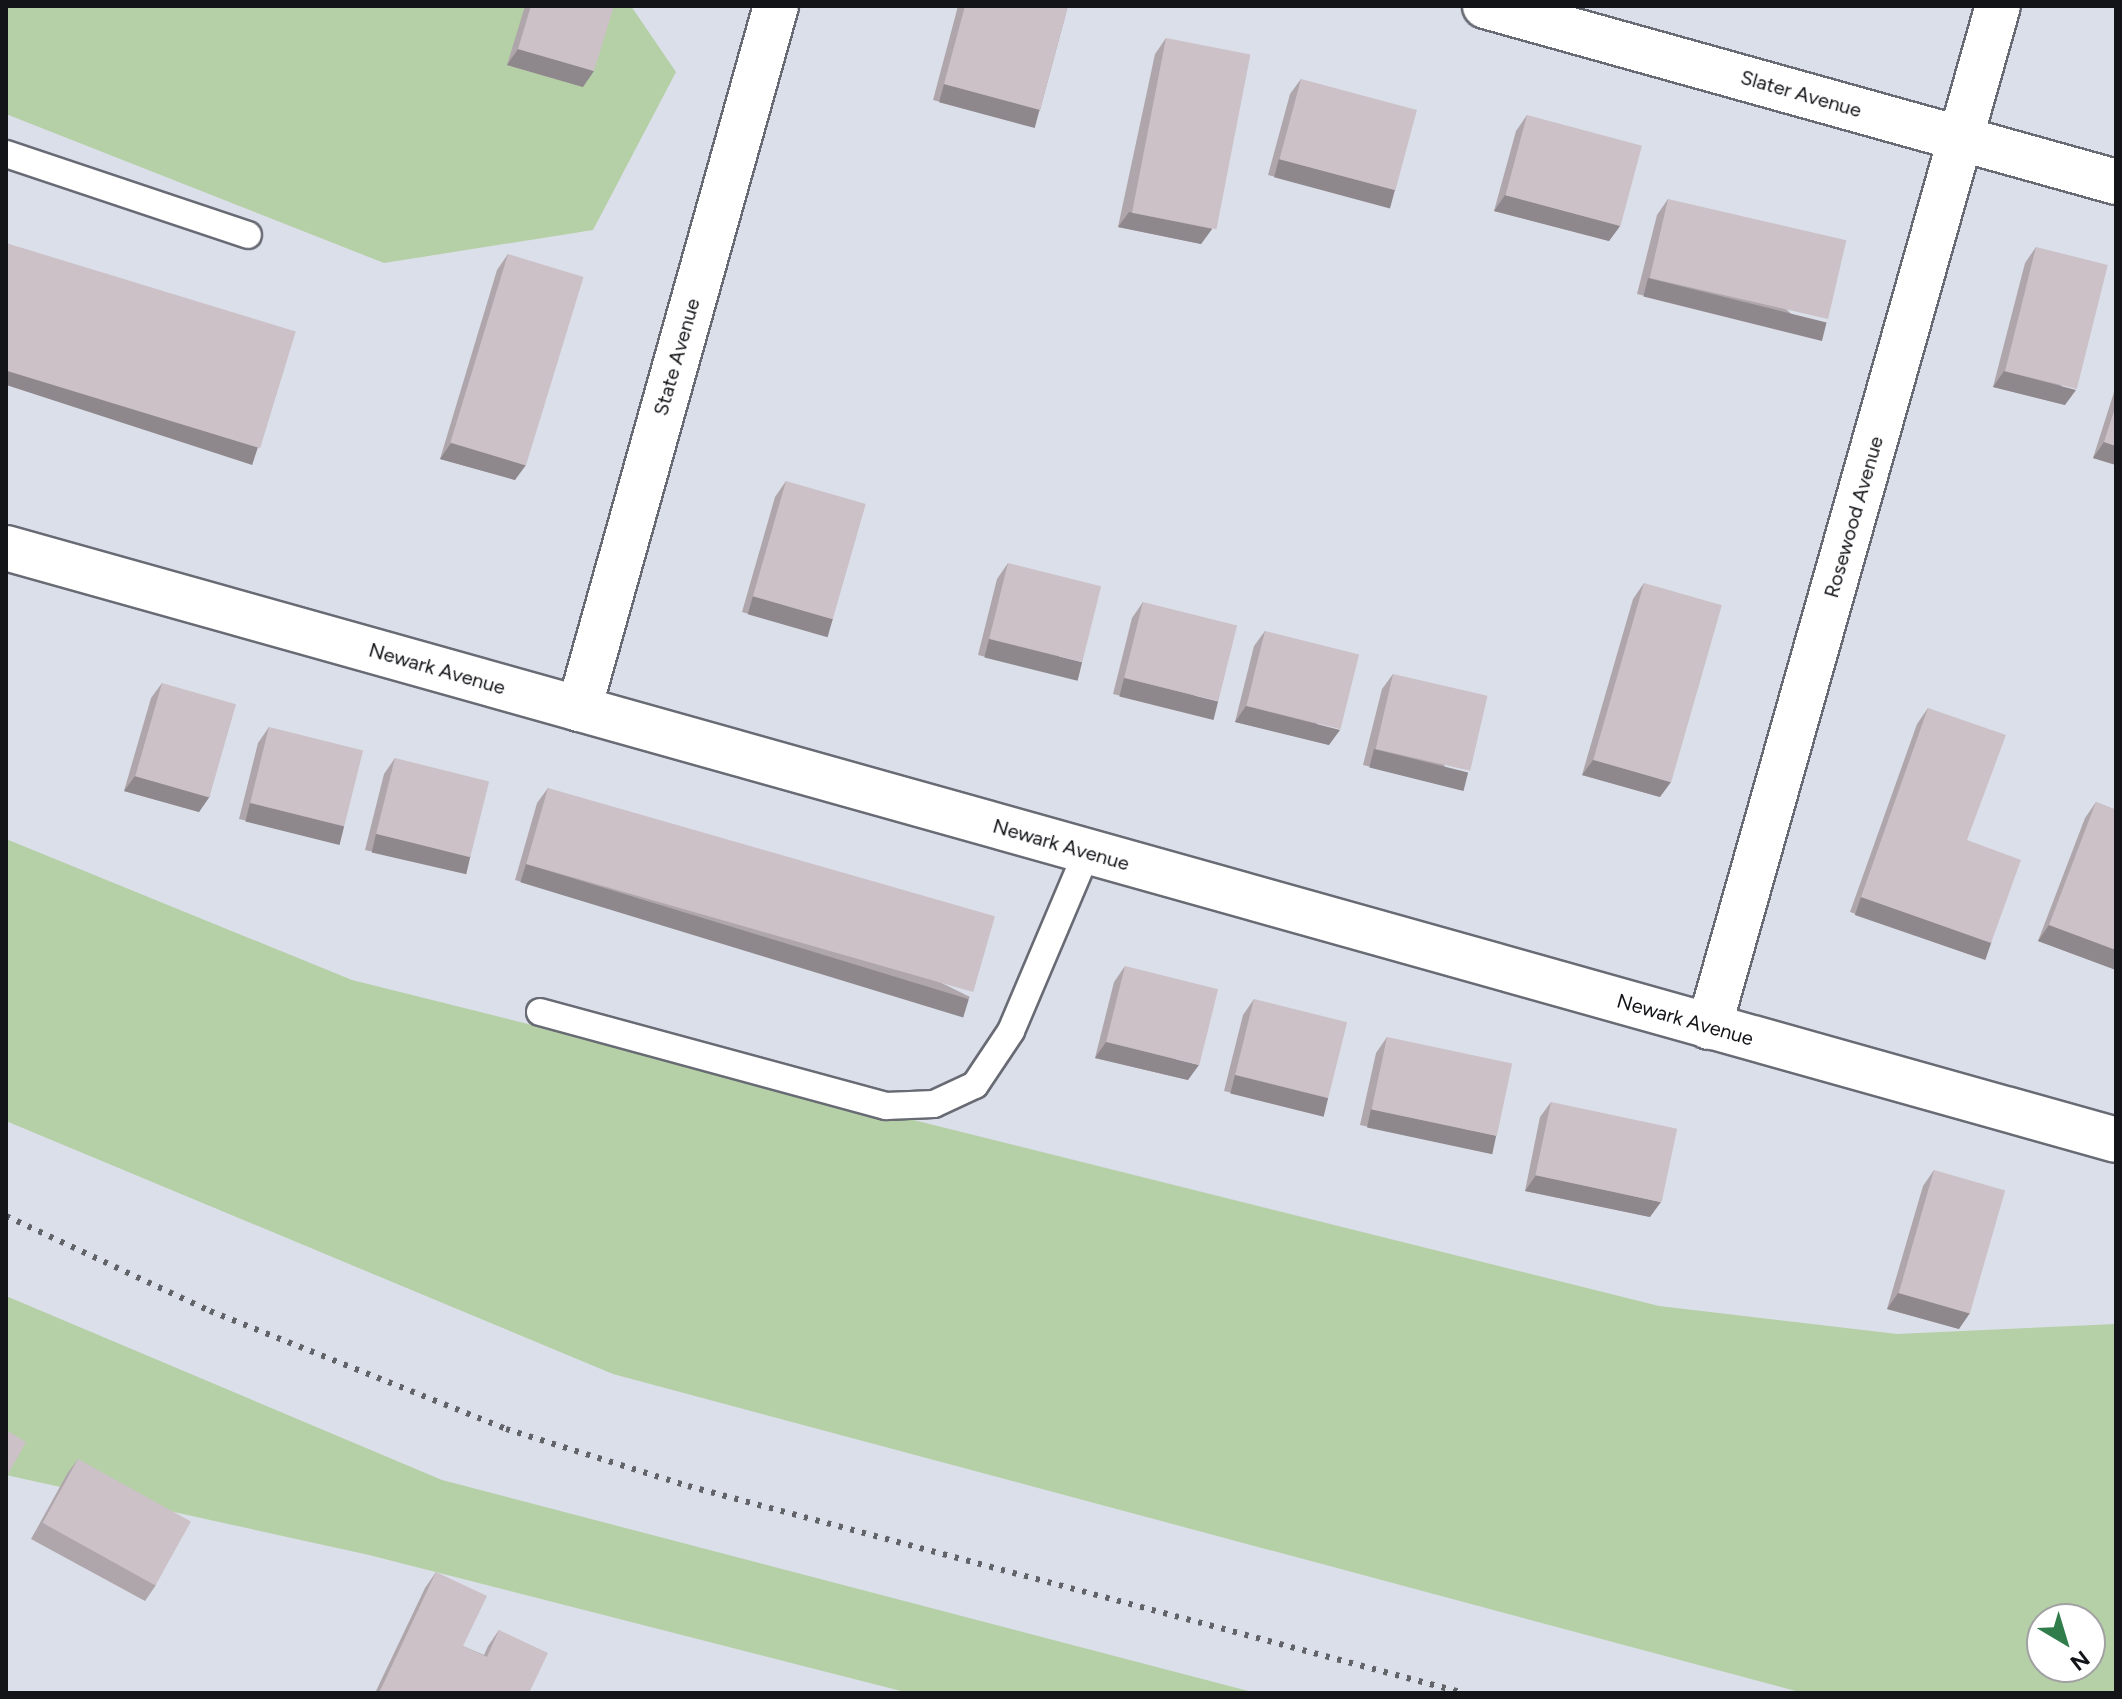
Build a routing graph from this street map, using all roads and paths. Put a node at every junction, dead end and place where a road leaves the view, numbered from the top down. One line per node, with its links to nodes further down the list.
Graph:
1 (776, 6): 9 (street, State Avenue)
2 (1485, 6): 4 (street, Slater Avenue)
3 (1998, 6): 4 (street, Rosewood Avenue)
4 (1961, 138): 6 (street, Slater Avenue); 12 (street, Rosewood Avenue)
5 (6, 154): 7 (lane)
6 (2116, 182)
7 (248, 235)
8 (6, 548): 9 (street, Newark Avenue)
9 (579, 709): 10 (street, Newark Avenue)
10 (1087, 852): 11 (lane); 12 (street, Newark Avenue)
11 (540, 1012)
12 (1709, 1027): 13 (street, Newark Avenue)
13 (2116, 1140)

